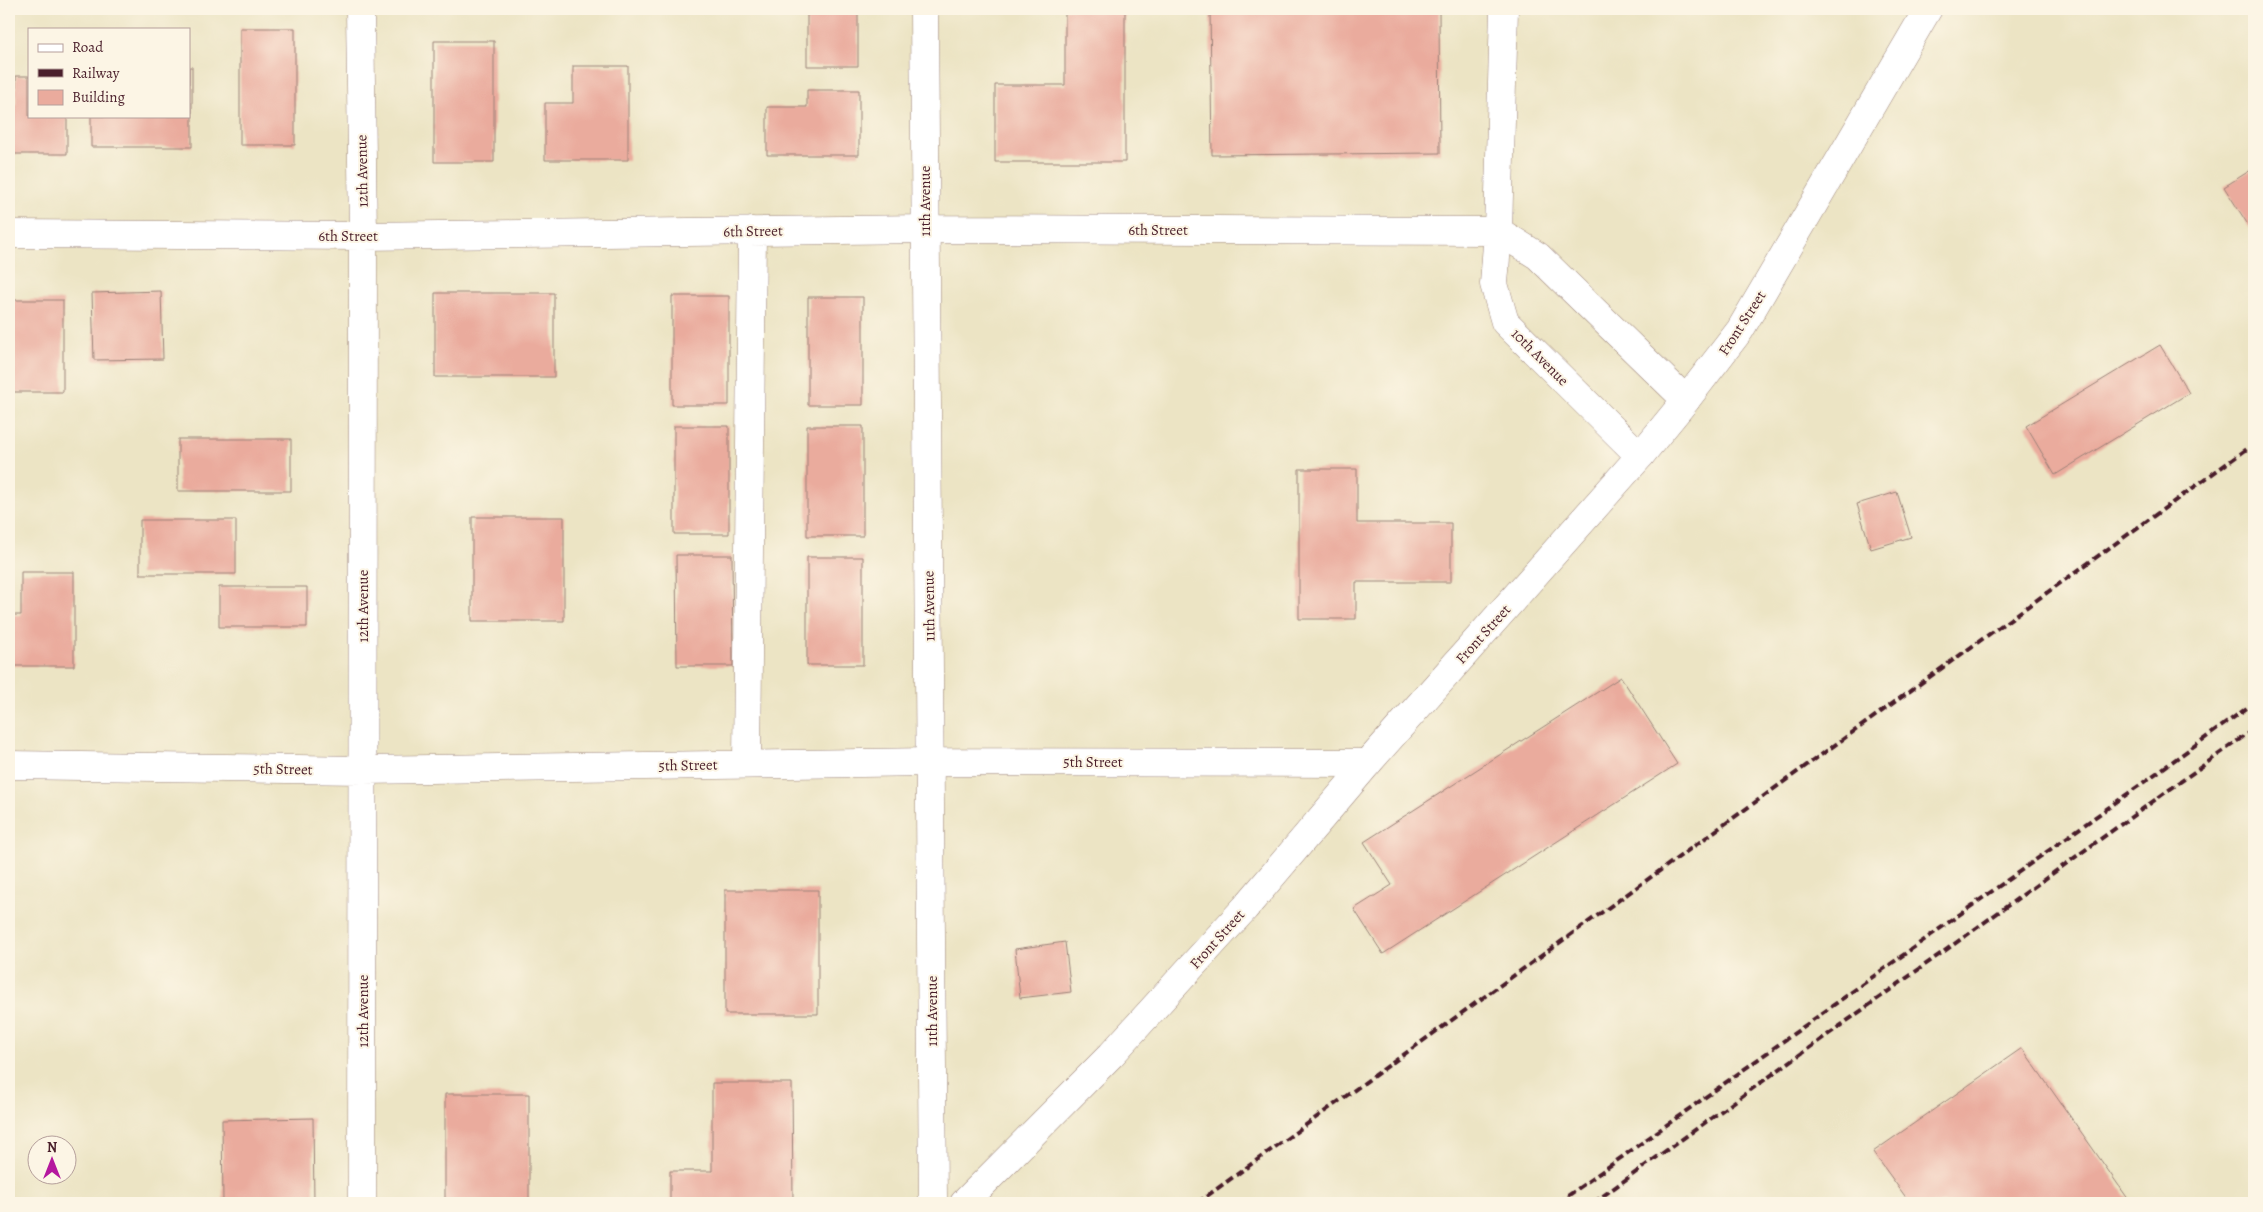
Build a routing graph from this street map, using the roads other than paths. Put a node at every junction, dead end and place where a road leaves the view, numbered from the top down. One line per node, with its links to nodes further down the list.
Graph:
1 (360, 9): 9 (street, 12th Avenue)
2 (924, 9): 5 (street, 11th Avenue)
3 (1504, 9): 7 (street, 10th Avenue)
4 (1928, 9): 10 (street, Front Street)
5 (925, 229): 6 (street, 6th Street); 7 (street, 6th Street); 12 (street, 11th Avenue)
6 (752, 231): 9 (street, 6th Street); 14 (street)
7 (1498, 231): 10 (street); 11 (street, 10th Avenue)
8 (9, 234): 9 (street, 6th Street)
9 (363, 236): 16 (street, 12th Avenue)
10 (1686, 400): 11 (street, Front Street)
11 (1640, 456): 13 (street, Front Street)
12 (931, 762): 13 (street, 5th Street); 14 (street, 5th Street); 18 (street, 11th Avenue)
13 (1368, 763): 19 (street, Front Street)
14 (747, 764): 16 (street, 5th Street)
15 (9, 765): 16 (street, 5th Street)
16 (363, 770): 17 (street, 12th Avenue)
17 (362, 1203)
18 (933, 1203)
19 (964, 1203)

